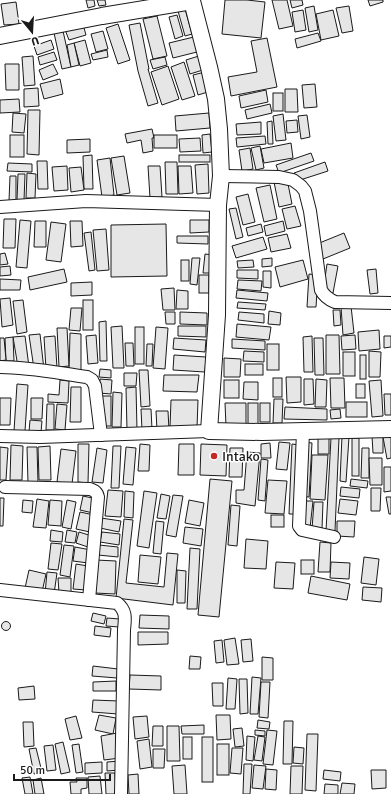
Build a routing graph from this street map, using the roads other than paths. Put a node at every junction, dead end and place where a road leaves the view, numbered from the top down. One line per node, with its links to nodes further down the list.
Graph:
1 (187, 1): 2 (street); 3 (street)
2 (0, 36)
3 (221, 176): 4 (street); 6 (street)
4 (218, 205): 5 (street); 9 (street)
5 (0, 207)
6 (391, 304)
7 (0, 367): 11 (street)
8 (391, 429): 10 (street)
9 (210, 431): 10 (street); 11 (street)
10 (303, 432): 14 (street)
11 (101, 435): 12 (street)
12 (0, 436)
13 (4, 487): 16 (street)
14 (334, 537)
15 (0, 590): 16 (street)
16 (89, 600): 17 (street)
17 (121, 794)

